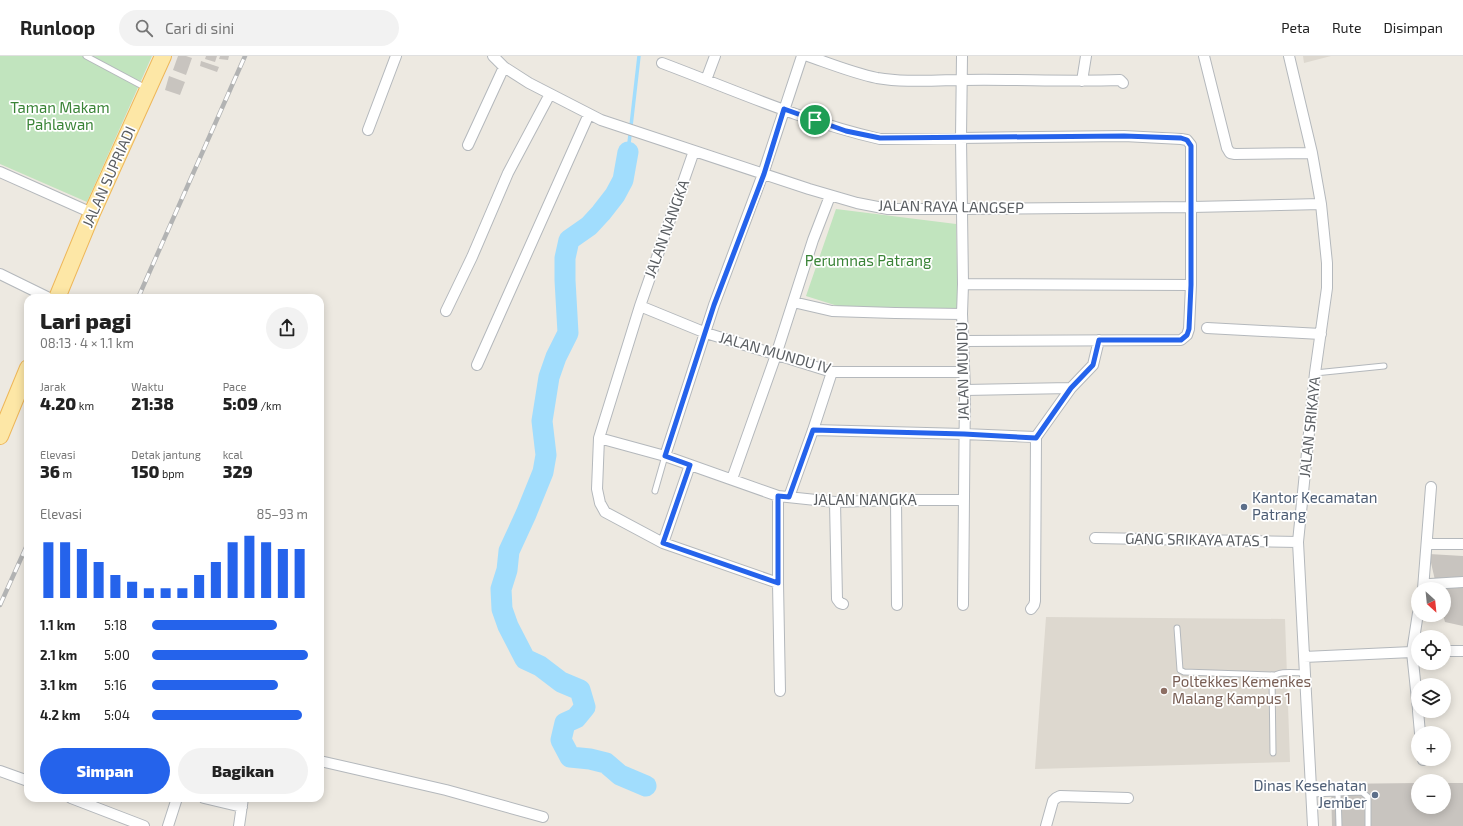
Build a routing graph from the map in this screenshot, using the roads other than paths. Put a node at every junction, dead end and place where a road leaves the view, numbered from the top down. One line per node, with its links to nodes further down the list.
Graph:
1 (86, 56): 18 (lane)
2 (163, 56): 18 (main road, JALAN SUPRIADI)
3 (396, 56): 22 (street)
4 (493, 56): 13 (street, JALAN RAYA LANGSEP)
5 (715, 56): 14 (street)
6 (802, 56): 20 (street)
7 (808, 56): 15 (street)
8 (962, 56): 15 (street, JALAN MUNDU)
9 (1086, 56): 16 (street)
10 (1204, 56): 26 (street)
11 (1289, 56): 26 (street, JALAN SRIKAYA)
12 (662, 63): 14 (street)
13 (504, 67): 19 (street, JALAN RAYA LANGSEP); 24 (street)
14 (706, 80): 20 (street)
15 (962, 80): 16 (street); 23 (street, JALAN MUNDU)
16 (1082, 81): 17 (street)
17 (1123, 83)
18 (148, 90): 33 (main road, JALAN SUPRIADI)
19 (550, 94): 21 (street, JALAN RAYA LANGSEP); 41 (street)
20 (784, 109): 23 (street); 28 (street)
21 (589, 114): 25 (street, JALAN RAYA LANGSEP); 49 (street)
22 (368, 130)
23 (961, 138): 31 (street); 32 (street, JALAN MUNDU)
24 (468, 145)
25 (694, 151): 28 (street, JALAN RAYA LANGSEP); 40 (street, JALAN NANGKA)
26 (1312, 153): 30 (street, JALAN SRIKAYA)
27 (0, 172): 33 (street)
28 (764, 174): 29 (street, JALAN RAYA LANGSEP); 44 (street)
29 (830, 196): 32 (street, JALAN RAYA LANGSEP); 39 (street)
30 (1321, 204): 31 (street, JALAN RAYA LANGSEP); 45 (street, JALAN SRIKAYA)
31 (1192, 207): 32 (street, JALAN RAYA LANGSEP); 36 (street)
32 (961, 209): 35 (street, JALAN MUNDU)
33 (92, 213): 38 (main road, JALAN SUPRIADI)
34 (0, 274): 37 (street)
35 (963, 284): 36 (street); 42 (street, JALAN MUNDU)
36 (1191, 285): 46 (street)
37 (41, 294)
38 (59, 294)
39 (792, 302): 42 (street); 48 (street)
40 (640, 306): 44 (street, JALAN MUNDU IV); 60 (street, JALAN NANGKA)
41 (446, 311)
42 (962, 314): 47 (street, JALAN MUNDU)
43 (1207, 328): 45 (street)
44 (706, 333): 48 (street, JALAN MUNDU IV); 62 (street)
45 (1321, 334): 53 (street, JALAN SRIKAYA)
46 (1099, 340): 47 (street); 55 (street)
47 (963, 341): 52 (street, JALAN MUNDU)
48 (776, 355): 51 (street, JALAN MUNDU IV); 64 (street)
49 (477, 365)
50 (1384, 366): 53 (lane)
51 (832, 372): 52 (street, JALAN MUNDU IV); 57 (street)
52 (963, 372): 56 (street, JALAN MUNDU)
53 (1315, 373): 73 (street, JALAN SRIKAYA)
54 (24, 378): 59 (main road)
55 (1071, 388): 56 (street); 61 (street)
56 (965, 390): 58 (street, JALAN MUNDU)
57 (813, 430): 58 (street); 68 (street)
58 (964, 434): 61 (street); 70 (street, JALAN MUNDU)
59 (0, 436)
60 (598, 438): 62 (street, JALAN NANGKA); 74 (street, JALAN NANGKA)
61 (1036, 438): 84 (street)
62 (665, 456): 63 (street, JALAN NANGKA); 66 (lane)
63 (690, 465): 64 (street, JALAN NANGKA); 74 (street)
64 (732, 479): 67 (street, JALAN NANGKA)
65 (1431, 486): 75 (street)
66 (655, 491)
67 (778, 496): 68 (street, JALAN NANGKA); 79 (street)
68 (789, 497): 71 (street, JALAN NANGKA)
69 (896, 500): 70 (street, JALAN NANGKA); 71 (street, JALAN NANGKA); 82 (street)
70 (963, 500): 83 (street, JALAN MUNDU)
71 (835, 502): 81 (street)
72 (1095, 538): 73 (street, GANG SRIKAYA ATAS 1)
73 (1298, 542): 89 (street, JALAN SRIKAYA)
74 (663, 543): 79 (street, JALAN NANGKA)
75 (1427, 544): 76 (street); 77 (street)
76 (1463, 544)
77 (1424, 582)
78 (1463, 582): 80 (street)
79 (778, 583): 92 (street)
80 (1451, 583)
81 (843, 604)
82 (897, 605)
83 (963, 605)
84 (1031, 609)
85 (1177, 628): 91 (lane)
86 (1451, 651): 87 (street)
87 (1463, 651)
88 (1411, 652): 89 (street)
89 (1304, 658): 90 (street, JALAN SRIKAYA)
90 (1305, 673): 91 (lane); 98 (street, JALAN SRIKAYA)
91 (1274, 675): 93 (lane)
92 (780, 691)
93 (1274, 753)
94 (324, 762): 103 (street)
95 (0, 771): 96 (street)
96 (24, 780)
97 (1338, 793): 98 (lane); 109 (lane); 110 (lane)
98 (1312, 794): 108 (street, JALAN SRIKAYA)
99 (1128, 798): 107 (street)
100 (81, 802): 104 (street)
101 (176, 802): 105 (street)
102 (242, 803): 106 (street)
103 (542, 817)
104 (144, 826)
105 (168, 826)
106 (239, 826)
107 (1046, 826)
108 (1313, 826)
109 (1339, 826)
110 (1368, 826)

